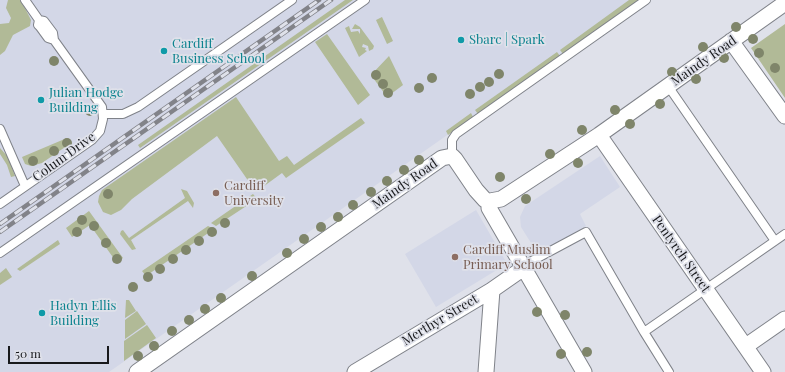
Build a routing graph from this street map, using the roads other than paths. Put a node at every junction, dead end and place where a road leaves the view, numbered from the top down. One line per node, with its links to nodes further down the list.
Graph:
1 (25, 0): 8 (lane)
2 (292, 0): 8 (lane)
3 (365, 0): 18 (lane)
4 (646, 0): 12 (lane)
5 (785, 3): 6 (street, Maindy Road)
6 (732, 41): 7 (street, Maindy Road); 9 (street)
7 (668, 86): 11 (street, Maindy Road); 17 (lane)
8 (104, 114): 13 (lane, Colum Drive)
9 (785, 116)
10 (0, 130): 13 (lane)
11 (599, 135): 14 (street, Maindy Road); 20 (street, Pentyrch Street)
12 (452, 156): 14 (street, Maindy Road); 26 (street, Maindy Road)
13 (25, 186): 15 (lane, Colum Drive)
14 (490, 202): 19 (street)
15 (0, 204)
16 (785, 234): 17 (lane)
17 (775, 241): 20 (lane)
18 (0, 253)
19 (525, 267): 21 (street, Merthyr Street); 23 (lane); 28 (street)
20 (706, 289): 23 (lane); 24 (street, Pentyrch Street)
21 (492, 290): 25 (street, Merthyr Street); 27 (street)
22 (785, 319): 24 (street)
23 (644, 332): 29 (lane)
24 (746, 346): 30 (street, Pentyrch Street)
25 (357, 371)
26 (137, 372)
27 (486, 372)
28 (584, 372)
29 (669, 372)
30 (763, 372)

